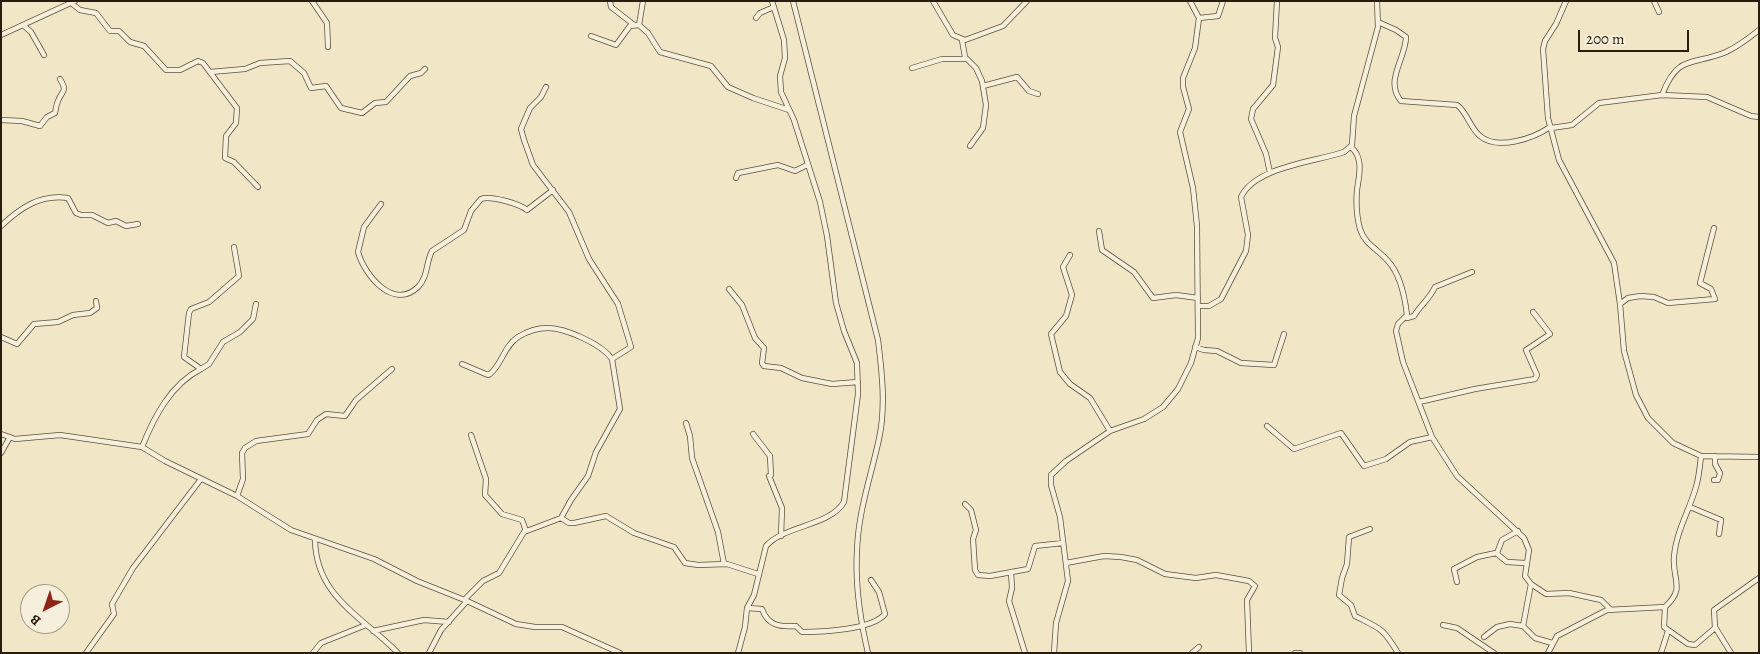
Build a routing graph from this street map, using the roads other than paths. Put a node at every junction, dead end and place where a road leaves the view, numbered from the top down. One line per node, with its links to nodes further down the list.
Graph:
1 (312, 1): 26 (street)
2 (610, 1): 21 (street)
3 (643, 1): 21 (street)
4 (772, 1): 15 (street)
5 (793, 1): 115 (street)
6 (933, 1): 25 (street)
7 (1027, 1): 25 (street)
8 (1190, 1): 18 (street)
9 (1223, 1): 18 (street)
10 (1277, 1): 44 (street)
11 (1377, 1): 19 (street)
12 (1566, 1): 40 (street)
13 (1654, 1): 16 (street)
14 (73, 2): 20 (street); 31 (street)
15 (774, 7): 17 (street); 37 (street)
16 (1659, 12)
17 (756, 18)
18 (1199, 18): 57 (street)
19 (1378, 22): 40 (street); 42 (street)
20 (23, 25): 23 (street); 27 (street)
21 (636, 25): 24 (street); 37 (street)
22 (1759, 30): 36 (street)
23 (1, 36)
24 (591, 36)
25 (962, 40): 28 (street)
26 (328, 46)
27 (44, 55)
28 (966, 59): 29 (street); 33 (street)
29 (912, 68)
30 (425, 69): 31 (street)
31 (210, 72): 46 (street)
32 (60, 79): 39 (street)
33 (984, 86): 35 (street); 41 (street)
34 (546, 87): 47 (street)
35 (1038, 94)
36 (1662, 95): 38 (street); 40 (street)
37 (789, 110): 43 (street)
38 (1759, 116)
39 (1, 120)
40 (1550, 128): 60 (street)
41 (970, 146)
42 (1351, 147): 44 (street); 63 (street)
43 (807, 165): 45 (street); 71 (street)
44 (1270, 173): 61 (street)
45 (736, 178)
46 (258, 186)
47 (553, 190): 48 (street); 67 (street)
48 (381, 204)
49 (138, 224): 50 (street)
50 (1, 226)
51 (1714, 228): 60 (street)
52 (1099, 231): 57 (street)
53 (234, 247): 69 (street)
54 (1070, 255): 75 (street)
55 (1472, 272): 63 (street)
56 (729, 289): 71 (street)
57 (1198, 298): 61 (street)
58 (96, 301): 65 (street)
59 (256, 304): 69 (street)
60 (1620, 304): 83 (street)
61 (1198, 306): 66 (street)
62 (1533, 312): 72 (street)
63 (1407, 318): 72 (street)
64 (1284, 334): 66 (street)
65 (1, 337)
66 (1195, 347): 75 (street)
67 (612, 359): 68 (street); 91 (street)
68 (462, 364)
69 (201, 369): 81 (street)
70 (392, 369): 88 (street)
71 (858, 382): 96 (street)
72 (1420, 402): 80 (street)
73 (686, 423): 102 (street)
74 (1267, 426): 80 (street)
75 (1110, 431): 98 (street)
76 (1, 434): 79 (street)
77 (753, 434): 96 (street)
78 (471, 435): 93 (street)
79 (10, 437): 81 (street); 82 (street)
80 (1432, 437): 94 (street)
81 (142, 447): 86 (street)
82 (1, 453)
83 (1701, 456): 84 (street); 90 (street)
84 (1715, 456): 85 (street); 87 (street)
85 (1759, 457)
86 (201, 479): 88 (street); 124 (street)
87 (1714, 480)
88 (237, 496): 97 (street)
89 (965, 504): 103 (street)
90 (1690, 507): 95 (street); 110 (street)
91 (561, 518): 93 (street); 102 (street)
92 (1370, 529): 137 (street)
93 (526, 531): 109 (street)
94 (1518, 531): 99 (street); 101 (street)
95 (1719, 534)
96 (781, 536): 104 (street)
97 (315, 540): 109 (street); 116 (street)
98 (1064, 543): 100 (street); 103 (street)
99 (1498, 554): 101 (street); 107 (street)
100 (1066, 563): 132 (street); 134 (street)
101 (1525, 563): 108 (street)
102 (724, 564): 104 (street)
103 (1011, 572): 131 (street)
104 (758, 574): 111 (street)
105 (1759, 578): 118 (street)
106 (871, 580): 115 (street)
107 (1457, 582)
108 (1531, 584): 112 (street); 117 (street)
109 (466, 600): 113 (street); 128 (street)
110 (1665, 607): 112 (street); 119 (street)
111 (747, 608): 115 (street); 129 (street)
112 (1610, 609): 122 (street)
113 (449, 622): 120 (street); 127 (street)
114 (1443, 624): 138 (street)
115 (862, 625): 130 (street)
116 (366, 626): 120 (street); 125 (street)
117 (1523, 626): 121 (street); 122 (street)
118 (1715, 627): 119 (street); 141 (street)
119 (1668, 630): 140 (street)
120 (373, 631): 126 (street)
121 (1484, 637)
122 (1552, 643): 139 (street)
123 (1199, 648): 133 (street)
124 (86, 653)
125 (313, 653)
126 (398, 653)
127 (430, 653)
128 (620, 653)
129 (738, 653)
130 (868, 653)
131 (1025, 653)
132 (1054, 653)
133 (1192, 653)
134 (1249, 653)
135 (1295, 653): 136 (street)
136 (1300, 653)
137 (1398, 653)
138 (1494, 653)
139 (1548, 653)
140 (1661, 653)
141 (1731, 653)

